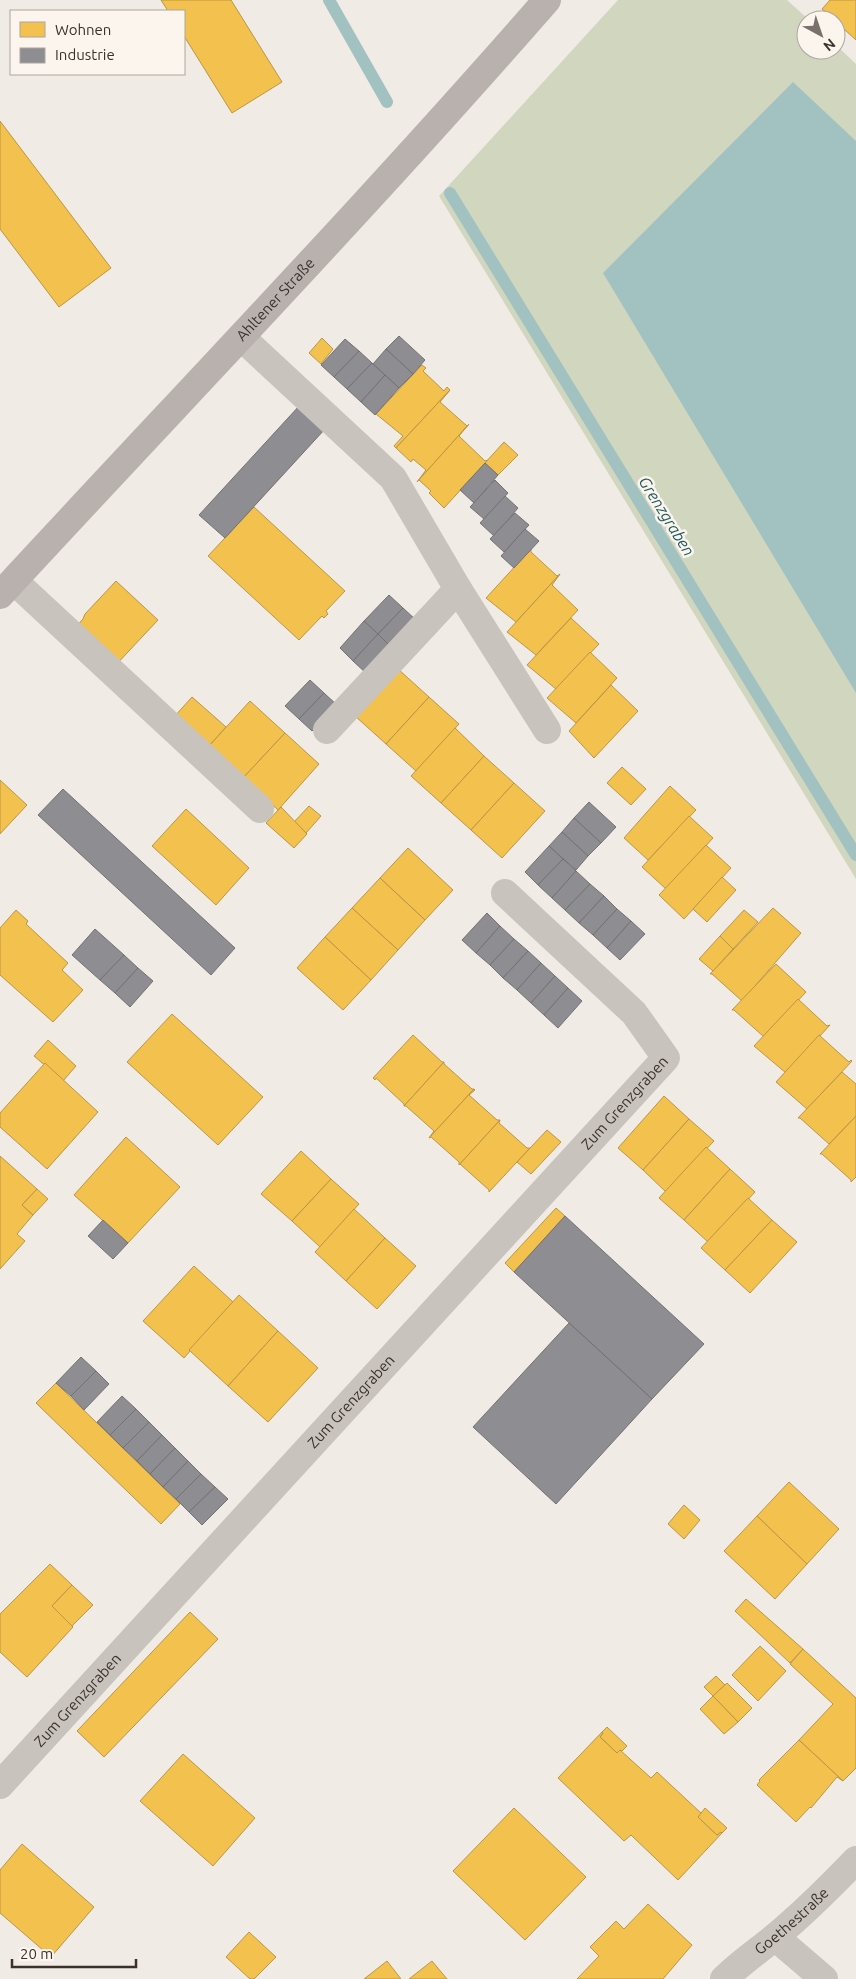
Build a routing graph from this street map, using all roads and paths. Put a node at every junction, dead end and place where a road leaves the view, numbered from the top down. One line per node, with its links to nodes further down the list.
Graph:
1 (547, 0): 2 (main road, Ahltener Straße)
2 (242, 338): 3 (main road, Ahltener Straße); 4 (street)
3 (7, 588): 7 (street)
4 (458, 589): 5 (street); 6 (street)
5 (327, 730)
6 (547, 730)
7 (260, 809)
8 (504, 893): 9 (street, Zum Grenzgraben)
9 (0, 1785)
10 (856, 1860): 11 (street, Goethestraße)
11 (775, 1937): 12 (street, Goethestraße); 13 (street)
12 (724, 1979)
13 (824, 1979)

